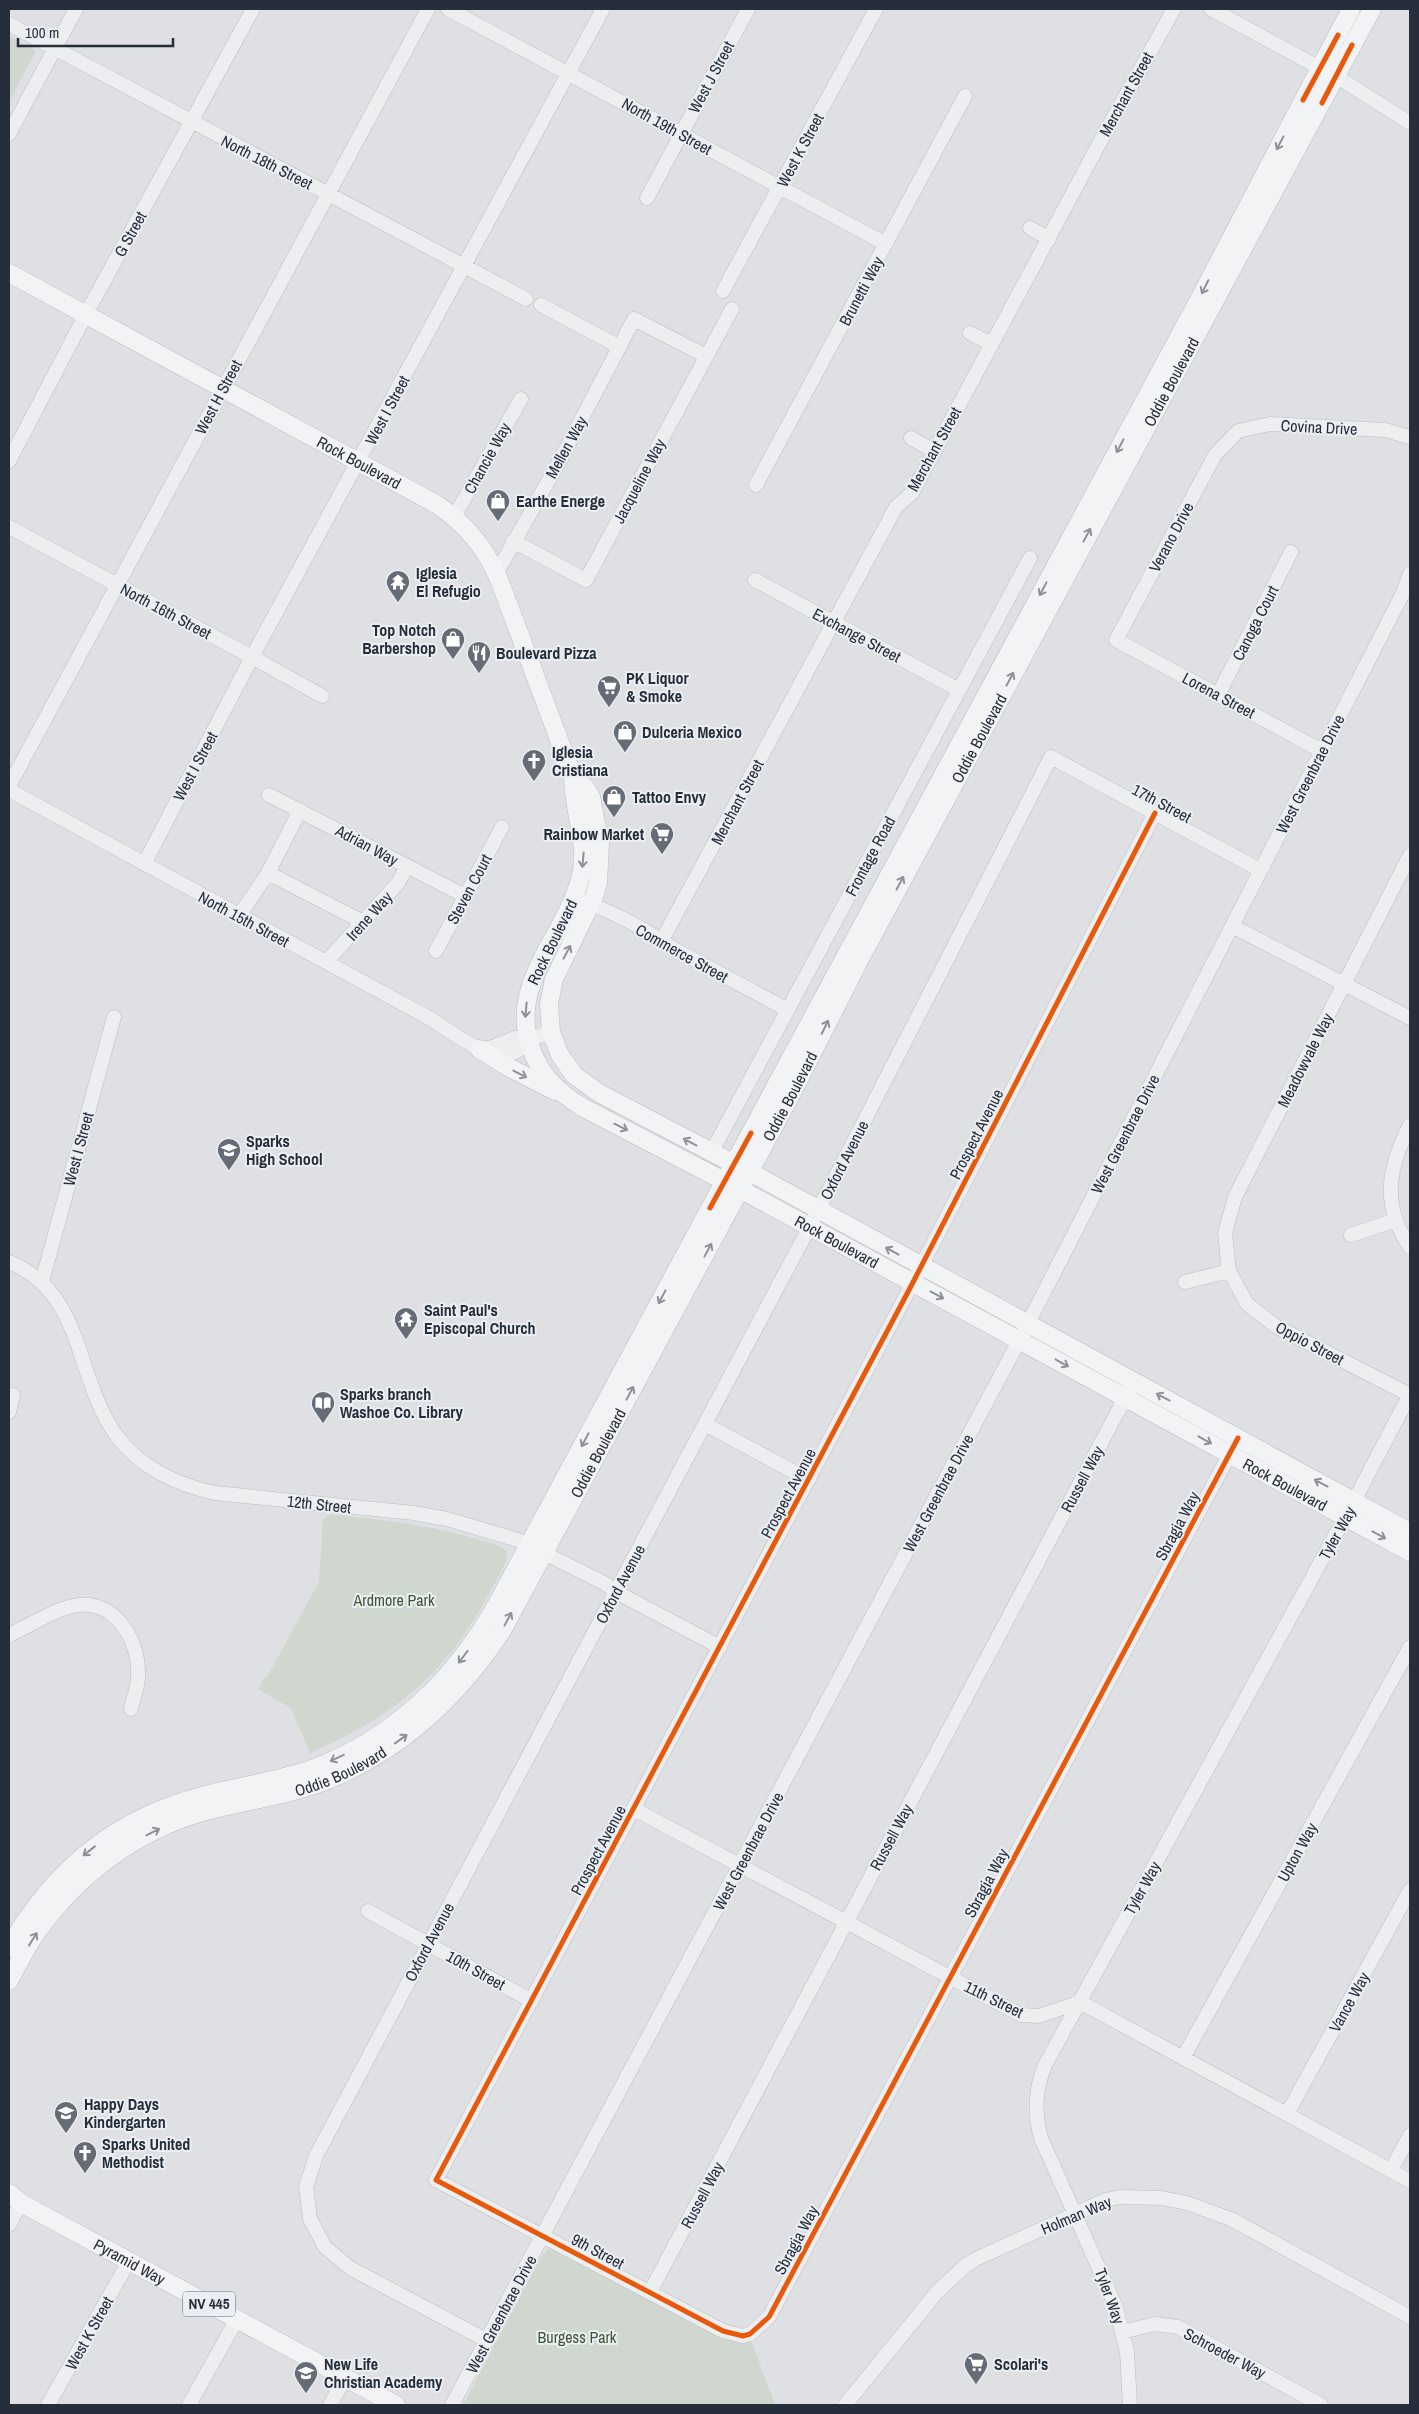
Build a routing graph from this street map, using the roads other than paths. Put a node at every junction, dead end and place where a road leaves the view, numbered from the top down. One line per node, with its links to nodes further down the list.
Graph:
1 (76, 9): 13 (street)
2 (253, 9): 18 (street, G Street)
3 (428, 9): 23 (street, West H Street)
4 (448, 9): 15 (street, North 19th Street)
5 (603, 9): 15 (street, West I Street)
6 (748, 9): 21 (street, West J Street)
7 (876, 9): 22 (street, West K Street)
8 (1174, 9): 26 (street, Merchant Street)
9 (1211, 9): 14 (street)
10 (1352, 9): 14 (main road, Oddie Boulevard)
11 (1372, 9): 16 (main road, Oddie Boulevard)
12 (9, 24): 13 (street, North 18th Street)
13 (55, 49): 18 (street, North 18th Street); 20 (street)
14 (1320, 68): 16 (street); 96 (main road, Oddie Boulevard, one-way to 96)
15 (569, 72): 21 (street, North 19th Street); 28 (street, West I Street)
16 (1336, 77): 19 (street); 96 (main road, Oddie Boulevard, one-way to 16)
17 (965, 96): 27 (street, Brunetti Way)
18 (192, 123): 23 (street, North 18th Street); 34 (street, G Street)
19 (1410, 123)
20 (9, 134)
21 (681, 134): 22 (street, North 19th Street); 24 (street, West J Street)
22 (780, 187): 27 (street, North 19th Street); 30 (street, West K Street)
23 (328, 193): 28 (street, North 18th Street); 39 (street, West H Street)
24 (647, 198)
25 (1030, 228): 26 (street)
26 (1049, 239): 36 (street, Merchant Street)
27 (886, 244): 47 (street, Brunetti Way)
28 (465, 267): 31 (street, North 18th Street); 46 (street, West I Street)
29 (9, 272): 34 (main road, Rock Boulevard)
30 (723, 291)
31 (526, 299)
32 (541, 305): 37 (street)
33 (732, 310): 38 (street, Jacqueline Way)
34 (86, 314): 39 (main road, Rock Boulevard); 45 (street, G Street)
35 (970, 333): 36 (street)
36 (991, 344): 44 (street, Merchant Street)
37 (620, 346): 38 (street, Mellen Way); 50 (street, Mellen Way)
38 (706, 356): 50 (street, Jacqueline Way)
39 (223, 388): 46 (main road, Rock Boulevard); 56 (street, West H Street)
40 (521, 399): 48 (street, Chancie Way)
41 (1410, 437): 43 (street, Covina Drive)
42 (911, 438): 44 (street)
43 (1231, 439): 58 (street, Verano Drive)
44 (934, 451): 57 (street, Merchant Street)
45 (9, 461)
46 (359, 462): 48 (main road, Rock Boulevard); 59 (street, West I Street)
47 (756, 485)
48 (454, 517): 53 (main road, Rock Boulevard)
49 (9, 527): 56 (street, North 16th Street)
50 (512, 541): 53 (street, Mellen Way)
51 (1291, 552): 61 (street, Canoga Court)
52 (1030, 558): 60 (street, Frontage Road)
53 (496, 574): 65 (main road, Rock Boulevard)
54 (1410, 574): 63 (street, West Greenbrae Drive)
55 (755, 580): 57 (street, Exchange Street)
56 (117, 585): 59 (street, North 16th Street); 66 (street, West H Street)
57 (834, 623): 60 (street, Exchange Street); 83 (street, Merchant Street)
58 (1116, 640): 61 (street, Lorena Street)
59 (252, 656): 62 (street, North 16th Street); 73 (street, West I Street)
60 (959, 690): 87 (street, Frontage Road)
61 (1218, 695): 63 (street, Lorena Street)
62 (322, 696)
63 (1322, 751): 75 (street, West Greenbrae Drive)
64 (1051, 757): 70 (street, 17th Street); 99 (street, Oxford Avenue)
65 (573, 777): 78 (main road, Rock Boulevard, one-way to 78); 79 (main road, Rock Boulevard)
66 (9, 786)
67 (9, 790): 73 (street, North 15th Street)
68 (269, 795): 69 (street, Adrian Way)
69 (300, 810): 74 (street, Adrian Way); 76 (street)
70 (1155, 813): 75 (street, 17th Street); 106 (street, Prospect Avenue)
71 (502, 827): 77 (street, Steven Court)
72 (1410, 855): 86 (street, Meadowvale Way)
73 (144, 864): 80 (street, North 15th Street)
74 (407, 866): 77 (street, Adrian Way); 81 (street, Irene Way)
75 (1260, 870): 82 (street, West Greenbrae Drive)
76 (268, 873): 80 (street); 81 (street)
77 (465, 896): 84 (street, Steven Court)
78 (574, 899): 79 (street, Commerce Street); 91 (main road, Rock Boulevard, one-way to 91)
79 (591, 904): 83 (street, Commerce Street); 90 (main road, Rock Boulevard, one-way to 79)
80 (239, 916): 85 (street, North 15th Street)
81 (363, 922): 85 (street, Irene Way)
82 (1232, 926): 86 (street); 109 (street, West Greenbrae Drive)
83 (662, 940): 87 (street, Commerce Street)
84 (436, 952)
85 (326, 962): 92 (street, North 15th Street)
86 (1344, 984): 89 (street); 105 (street, Meadowvale Way)
87 (788, 1010): 95 (street, Frontage Road)
88 (114, 1017): 107 (street, West I Street)
89 (1410, 1018)
90 (551, 1032): 91 (street); 95 (main road, Rock Boulevard, one-way to 90)
91 (528, 1040): 92 (street); 93 (main road, Rock Boulevard)
92 (479, 1049): 93 (main road, one-way to 93)
93 (568, 1098): 97 (main road, Rock Boulevard, one-way to 97)
94 (1410, 1125): 100 (street)
95 (711, 1153): 96 (main road, Rock Boulevard)
96 (742, 1168): 97 (main road, Oddie Boulevard); 98 (main road, Oddie Boulevard); 99 (main road, Rock Boulevard)
97 (724, 1180): 98 (main road, Rock Boulevard); 122 (main road, Oddie Boulevard, one-way to 122)
98 (740, 1189): 101 (main road, Rock Boulevard); 123 (main road, Oddie Boulevard, one-way to 98)
99 (818, 1211): 101 (street, Oxford Avenue); 106 (main road, Rock Boulevard, one-way to 99)
100 (1396, 1220): 102 (street); 103 (street)
101 (810, 1227): 106 (main road, Rock Boulevard); 115 (street, Oxford Avenue)
102 (1351, 1235)
103 (1410, 1248)
104 (9, 1262): 107 (street, 12th Street)
105 (1229, 1270): 108 (street); 112 (street, Oppio Street)
106 (917, 1274): 109 (main road, Rock Boulevard); 118 (street, Prospect Avenue)
107 (42, 1282): 122 (street, 12th Street)
108 (1185, 1282)
109 (1024, 1332): 110 (main road, Rock Boulevard); 113 (main road, Rock Boulevard, one-way to 113); 131 (street, West Greenbrae Drive)
110 (1134, 1381): 113 (street, Russell Way); 116 (main road, Rock Boulevard, one-way to 110)
111 (13, 1395): 114 (street)
112 (1410, 1395): 119 (street, Tyler Way)
113 (1125, 1397): 117 (main road, Rock Boulevard, one-way to 117); 134 (street, Russell Way)
114 (9, 1412)
115 (705, 1424): 118 (street); 125 (street, Oxford Avenue)
116 (1238, 1438): 117 (street, Sbragia Way); 119 (main road, Rock Boulevard, one-way to 116)
117 (1230, 1454): 120 (main road, Rock Boulevard); 137 (street, Sbragia Way)
118 (809, 1480): 127 (street, Prospect Avenue)
119 (1354, 1501): 120 (street, Tyler Way); 121 (main road, Rock Boulevard)
120 (1346, 1517): 124 (main road, Rock Boulevard, one-way to 124); 140 (street, Tyler Way)
121 (1410, 1532)
122 (529, 1545): 123 (street, 12th Street); 136 (main road, Oddie Boulevard, one-way to 136)
123 (545, 1552): 125 (street, 12th Street); 138 (main road, Oddie Boulevard, one-way to 123)
124 (1410, 1552)
125 (616, 1592): 127 (street, 12th Street); 135 (street, Oxford Avenue)
126 (9, 1635): 129 (street)
127 (720, 1647): 130 (street, Prospect Avenue)
128 (1410, 1647): 141 (street, Upton Way)
129 (131, 1709)
130 (634, 1810): 131 (street, 11th Street); 139 (street, Prospect Avenue)
131 (740, 1866): 134 (street, 11th Street); 150 (street, West Greenbrae Drive)
132 (1410, 1890): 142 (street, Vance Way)
133 (368, 1911): 135 (street, 10th Street)
134 (846, 1922): 137 (street, 11th Street); 152 (street, Russell Way)
135 (428, 1944): 139 (street, 10th Street); 157 (street, Oxford Avenue)
136 (9, 1948)
137 (950, 1978): 140 (street, 11th Street); 156 (street, Sbragia Way)
138 (9, 1981)
139 (532, 2001): 145 (street, Prospect Avenue)
140 (1080, 2002): 141 (street); 148 (street, Tyler Way)
141 (1183, 2058): 142 (street)
142 (1287, 2114): 144 (street)
143 (1410, 2135): 144 (street)
144 (1391, 2170): 146 (street)
145 (436, 2180): 150 (street, 9th Street)
146 (1410, 2181)
147 (13, 2198): 149 (street); 151 (main road, Pyramid Way / NV 445)
148 (1075, 2214): 153 (street, Holman Way); 155 (street, Tyler Way); 164 (street, Holman Way)
149 (9, 2225)
150 (543, 2236): 152 (street, 9th Street); 157 (street, West Greenbrae Drive)
151 (129, 2261): 154 (main road, Pyramid Way / NV 445); 159 (street, West K Street)
152 (650, 2292): 156 (street, 9th Street)
153 (1410, 2317)
154 (237, 2319): 158 (main road, Pyramid Way / NV 445); 160 (street)
155 (1122, 2332): 165 (street, Tyler Way); 166 (street, Schroeder Way)
156 (750, 2334)
157 (488, 2341): 163 (street, West Greenbrae Drive)
158 (345, 2378): 161 (street); 162 (main road, Pyramid Way / NV 445)
159 (48, 2405)
160 (189, 2405)
161 (330, 2405)
162 (396, 2405)
163 (452, 2405)
164 (844, 2405)
165 (1130, 2405)
166 (1321, 2405)

